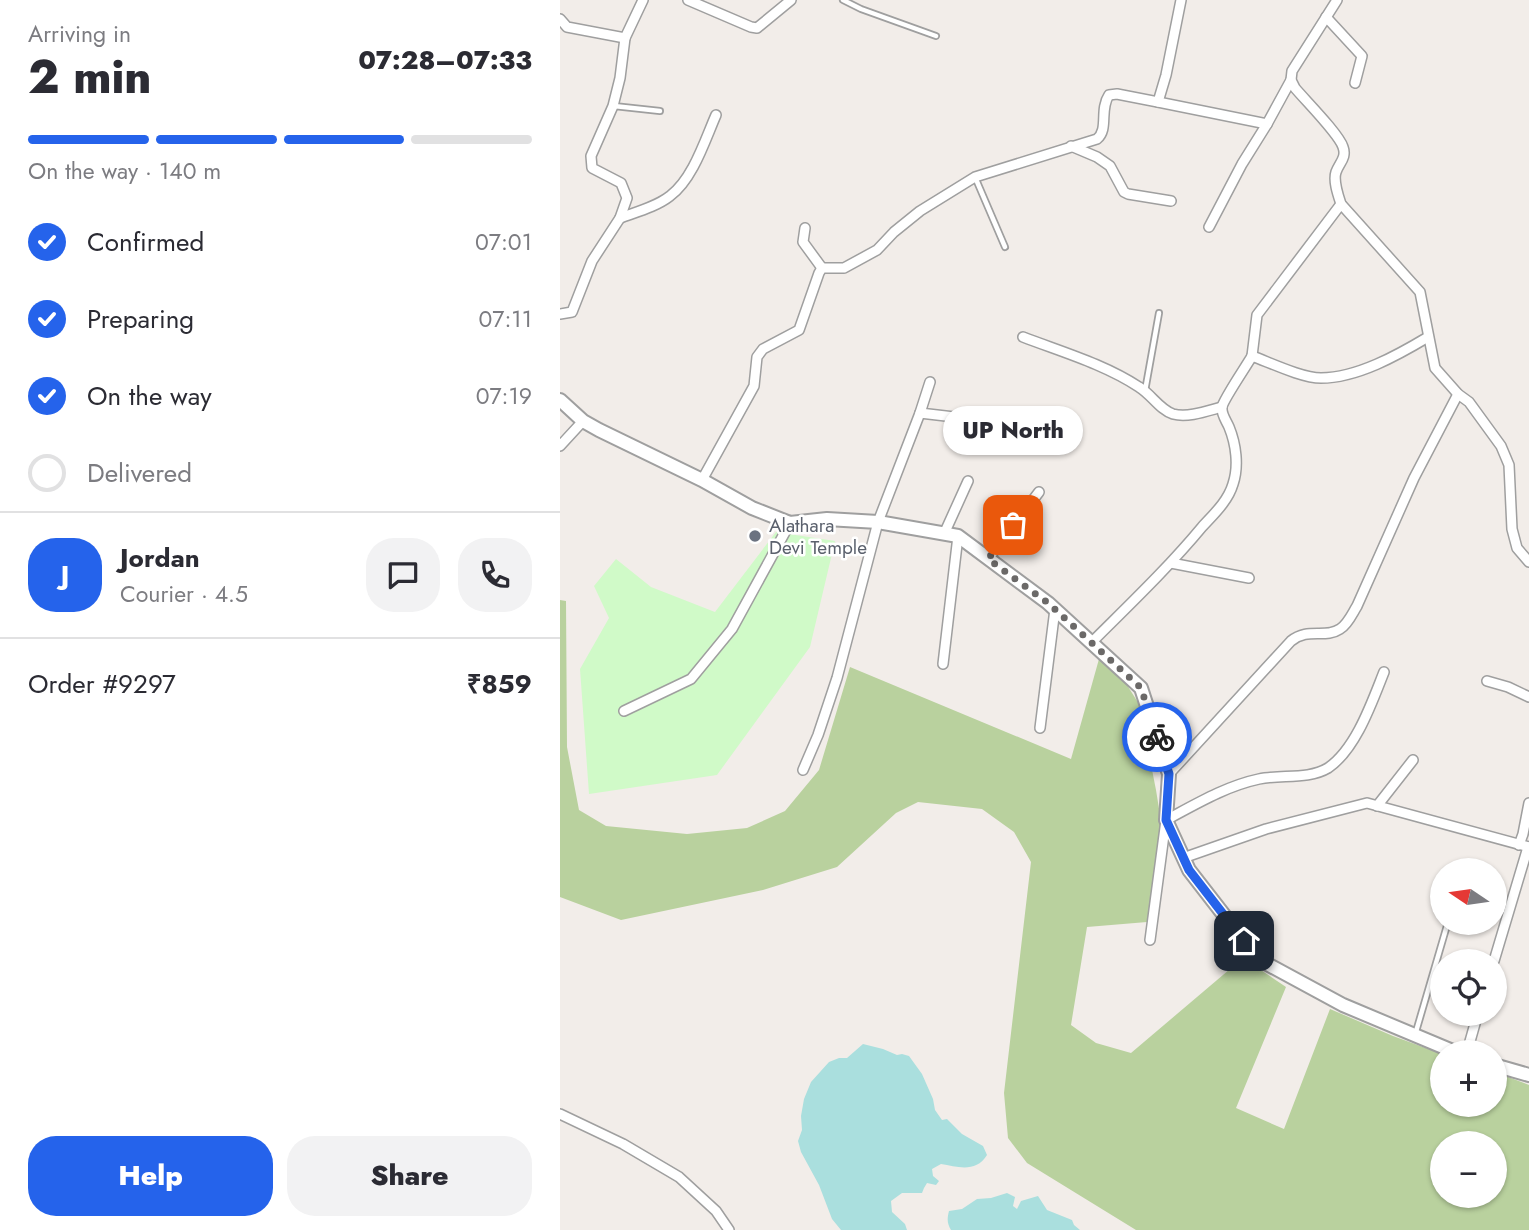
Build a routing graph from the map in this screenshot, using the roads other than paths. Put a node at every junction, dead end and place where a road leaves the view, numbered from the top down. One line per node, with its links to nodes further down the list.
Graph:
1 (643, 0): 10 (street)
2 (688, 0): 3 (street)
3 (791, 0)
4 (843, 0): 9 (lane)
5 (1181, 0): 13 (street)
6 (1337, 0): 7 (street)
7 (1326, 18): 11 (street); 12 (street)
8 (560, 19): 10 (street)
9 (936, 36)
10 (625, 38): 14 (street)
11 (1291, 80): 17 (street); 21 (street)
12 (1355, 83)
13 (1158, 102): 17 (street); 18 (street)
14 (613, 106): 15 (lane); 22 (street)
15 (660, 111)
16 (716, 115): 22 (street)
17 (1267, 124): 23 (street)
18 (1071, 146): 19 (street); 20 (street)
19 (975, 177): 25 (lane); 26 (street)
20 (1171, 201)
21 (1341, 204): 30 (street); 31 (street)
22 (620, 218): 28 (street)
23 (1209, 227)
24 (805, 229): 26 (street)
25 (1004, 247)
26 (822, 268): 41 (street)
27 (1159, 313): 33 (lane)
28 (560, 314)
29 (1023, 337): 33 (street)
30 (1428, 337): 31 (street); 34 (street)
31 (1252, 356): 36 (street)
32 (930, 382): 37 (street)
33 (1145, 391): 36 (street)
34 (1458, 394): 49 (street); 62 (street)
35 (560, 400): 38 (street)
36 (1222, 407): 50 (street)
37 (920, 413): 39 (street); 44 (street)
38 (583, 421): 40 (street); 41 (street)
39 (1014, 424)
40 (560, 446)
41 (702, 480): 45 (street)
42 (968, 481): 46 (street)
43 (1039, 492): 48 (street)
44 (878, 522): 45 (street); 46 (street); 61 (street)
45 (790, 523): 58 (street)
46 (944, 534): 47 (street)
47 (958, 536): 48 (street); 54 (street)
48 (988, 559): 52 (street)
49 (1529, 562)
50 (1171, 563): 51 (street); 53 (street)
51 (1249, 578)
52 (1055, 610): 53 (street); 59 (street)
53 (1091, 643): 62 (street)
54 (943, 664)
55 (1384, 672): 65 (street)
56 (1487, 681): 57 (street)
57 (1529, 697)
58 (624, 711)
59 (1040, 728)
60 (1413, 760): 64 (street)
61 (803, 770)
62 (1169, 774): 65 (street)
63 (1529, 803): 66 (street)
64 (1377, 806): 66 (street); 67 (street)
65 (1166, 820): 67 (street); 69 (street)
66 (1525, 846): 70 (street)
67 (1183, 858): 71 (street)
68 (1444, 935): 71 (lane)
69 (1150, 940)
70 (1497, 949)
71 (1415, 1036): 72 (street)
72 (1430, 1042)
73 (1507, 1069): 74 (street)
74 (1529, 1075)
75 (560, 1114): 76 (street)
76 (729, 1230)

